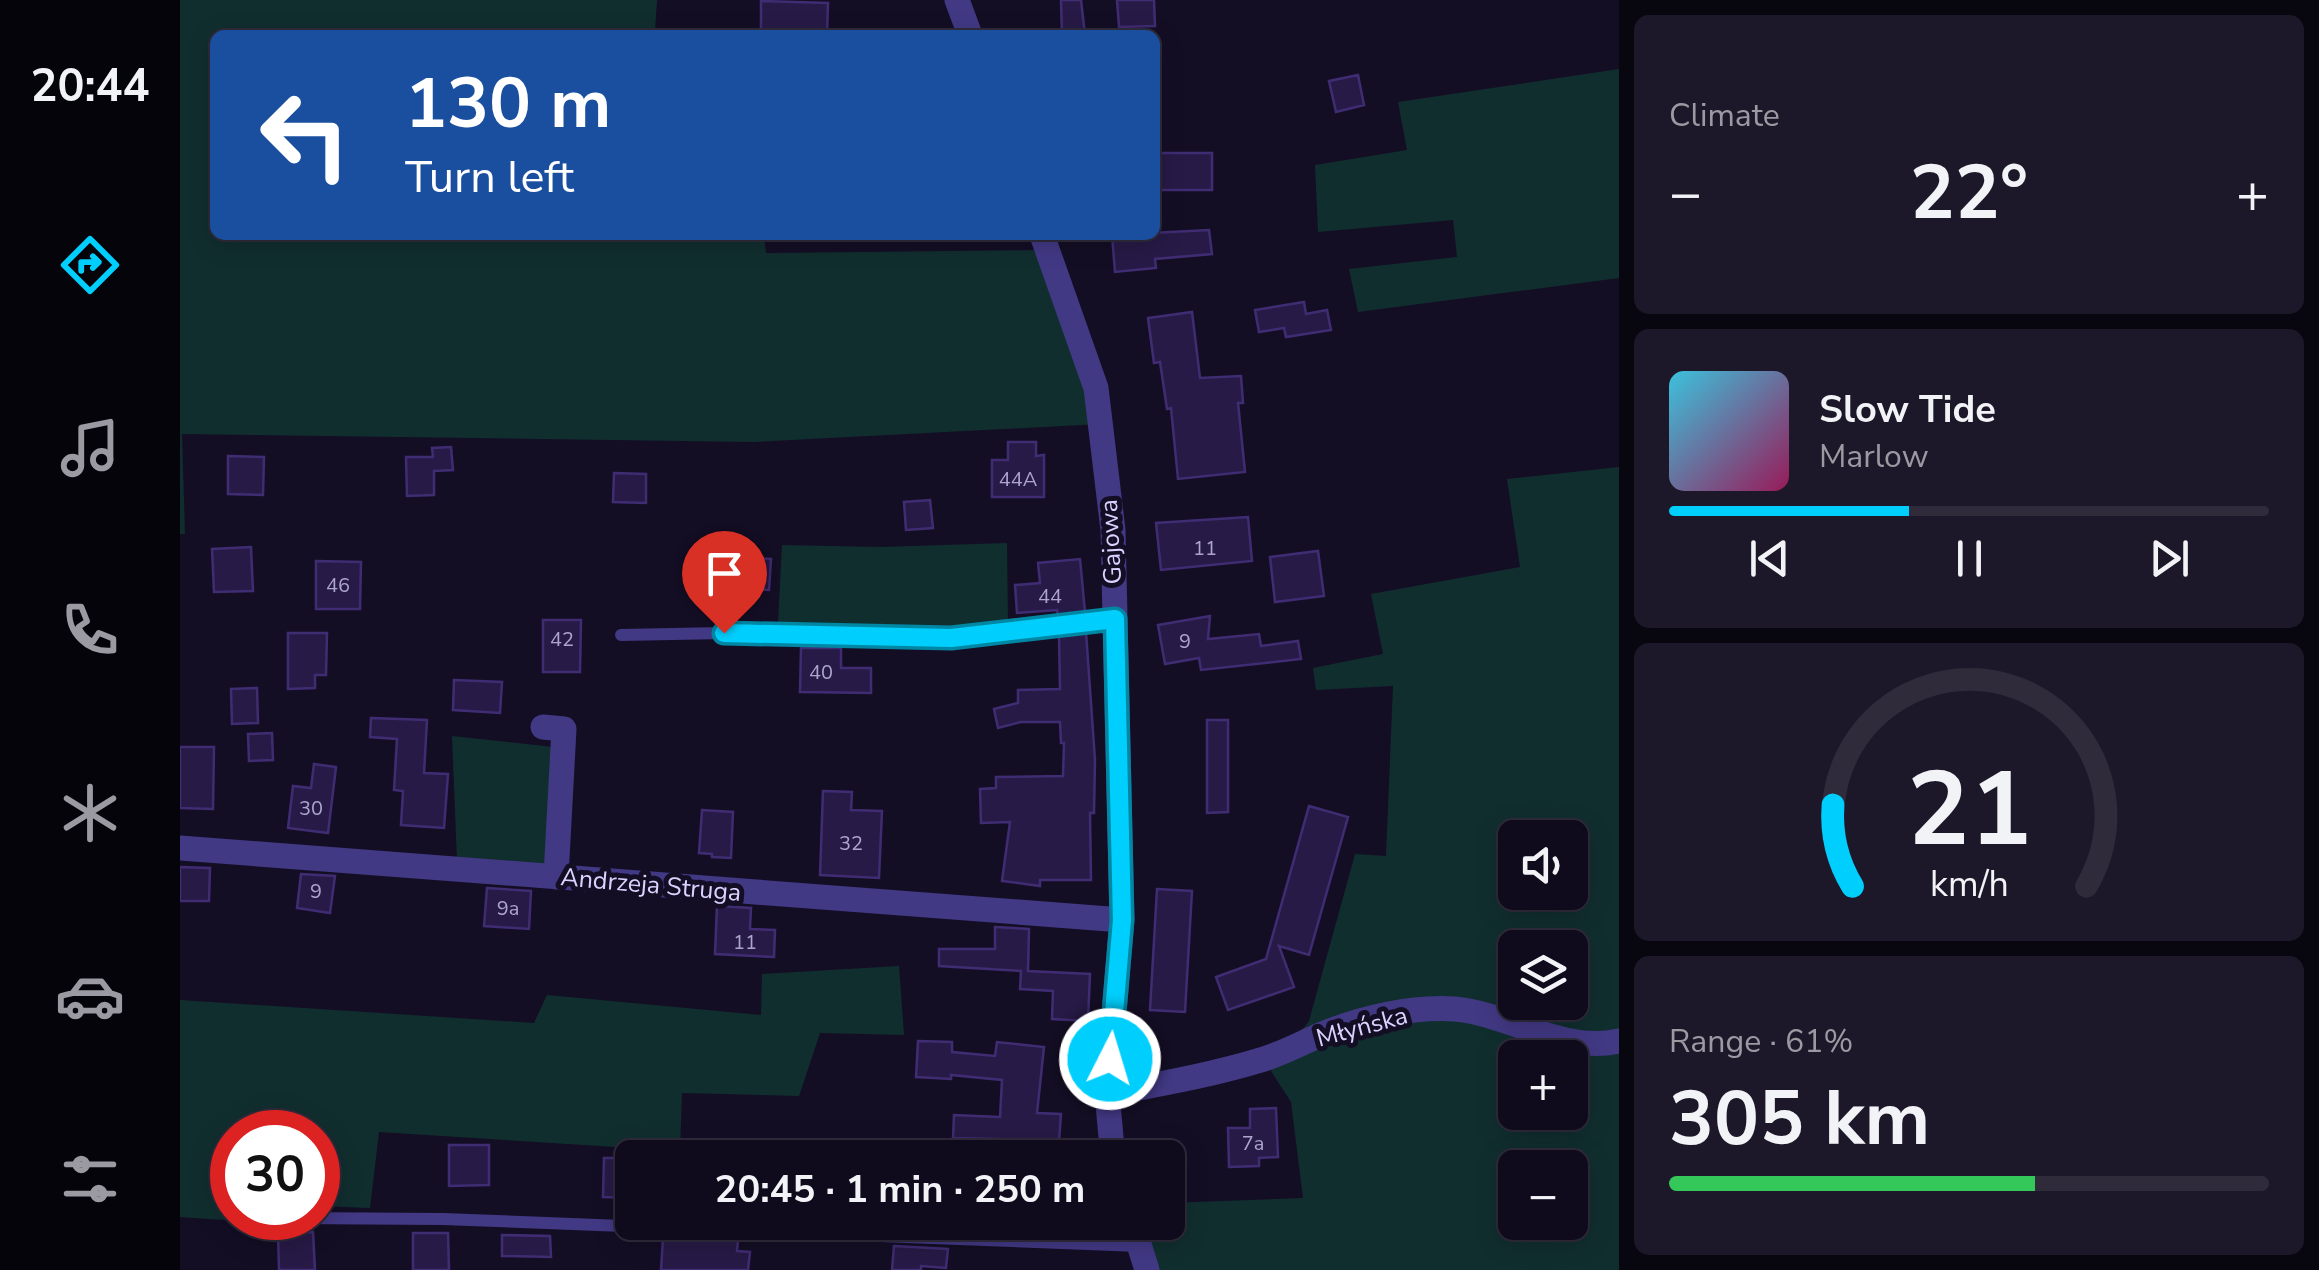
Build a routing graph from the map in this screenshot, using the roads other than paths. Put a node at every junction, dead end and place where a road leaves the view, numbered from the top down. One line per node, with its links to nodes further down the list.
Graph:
1 (957, 0): 2 (street)
2 (968, 30)
3 (1044, 240): 4 (street, Gajowa)
4 (1115, 619): 5 (lane); 9 (street, Gajowa)
5 (622, 635)
6 (543, 727): 8 (street)
7 (180, 848): 8 (street, Andrzeja Struga)
8 (556, 877): 9 (street, Andrzeja Struga)
9 (1122, 920): 11 (street, Gajowa)
10 (1619, 1042): 11 (street, Młyńska)
11 (1107, 1094): 12 (street, Gajowa)
12 (1111, 1140)
13 (340, 1218): 14 (lane)
14 (1139, 1246)

